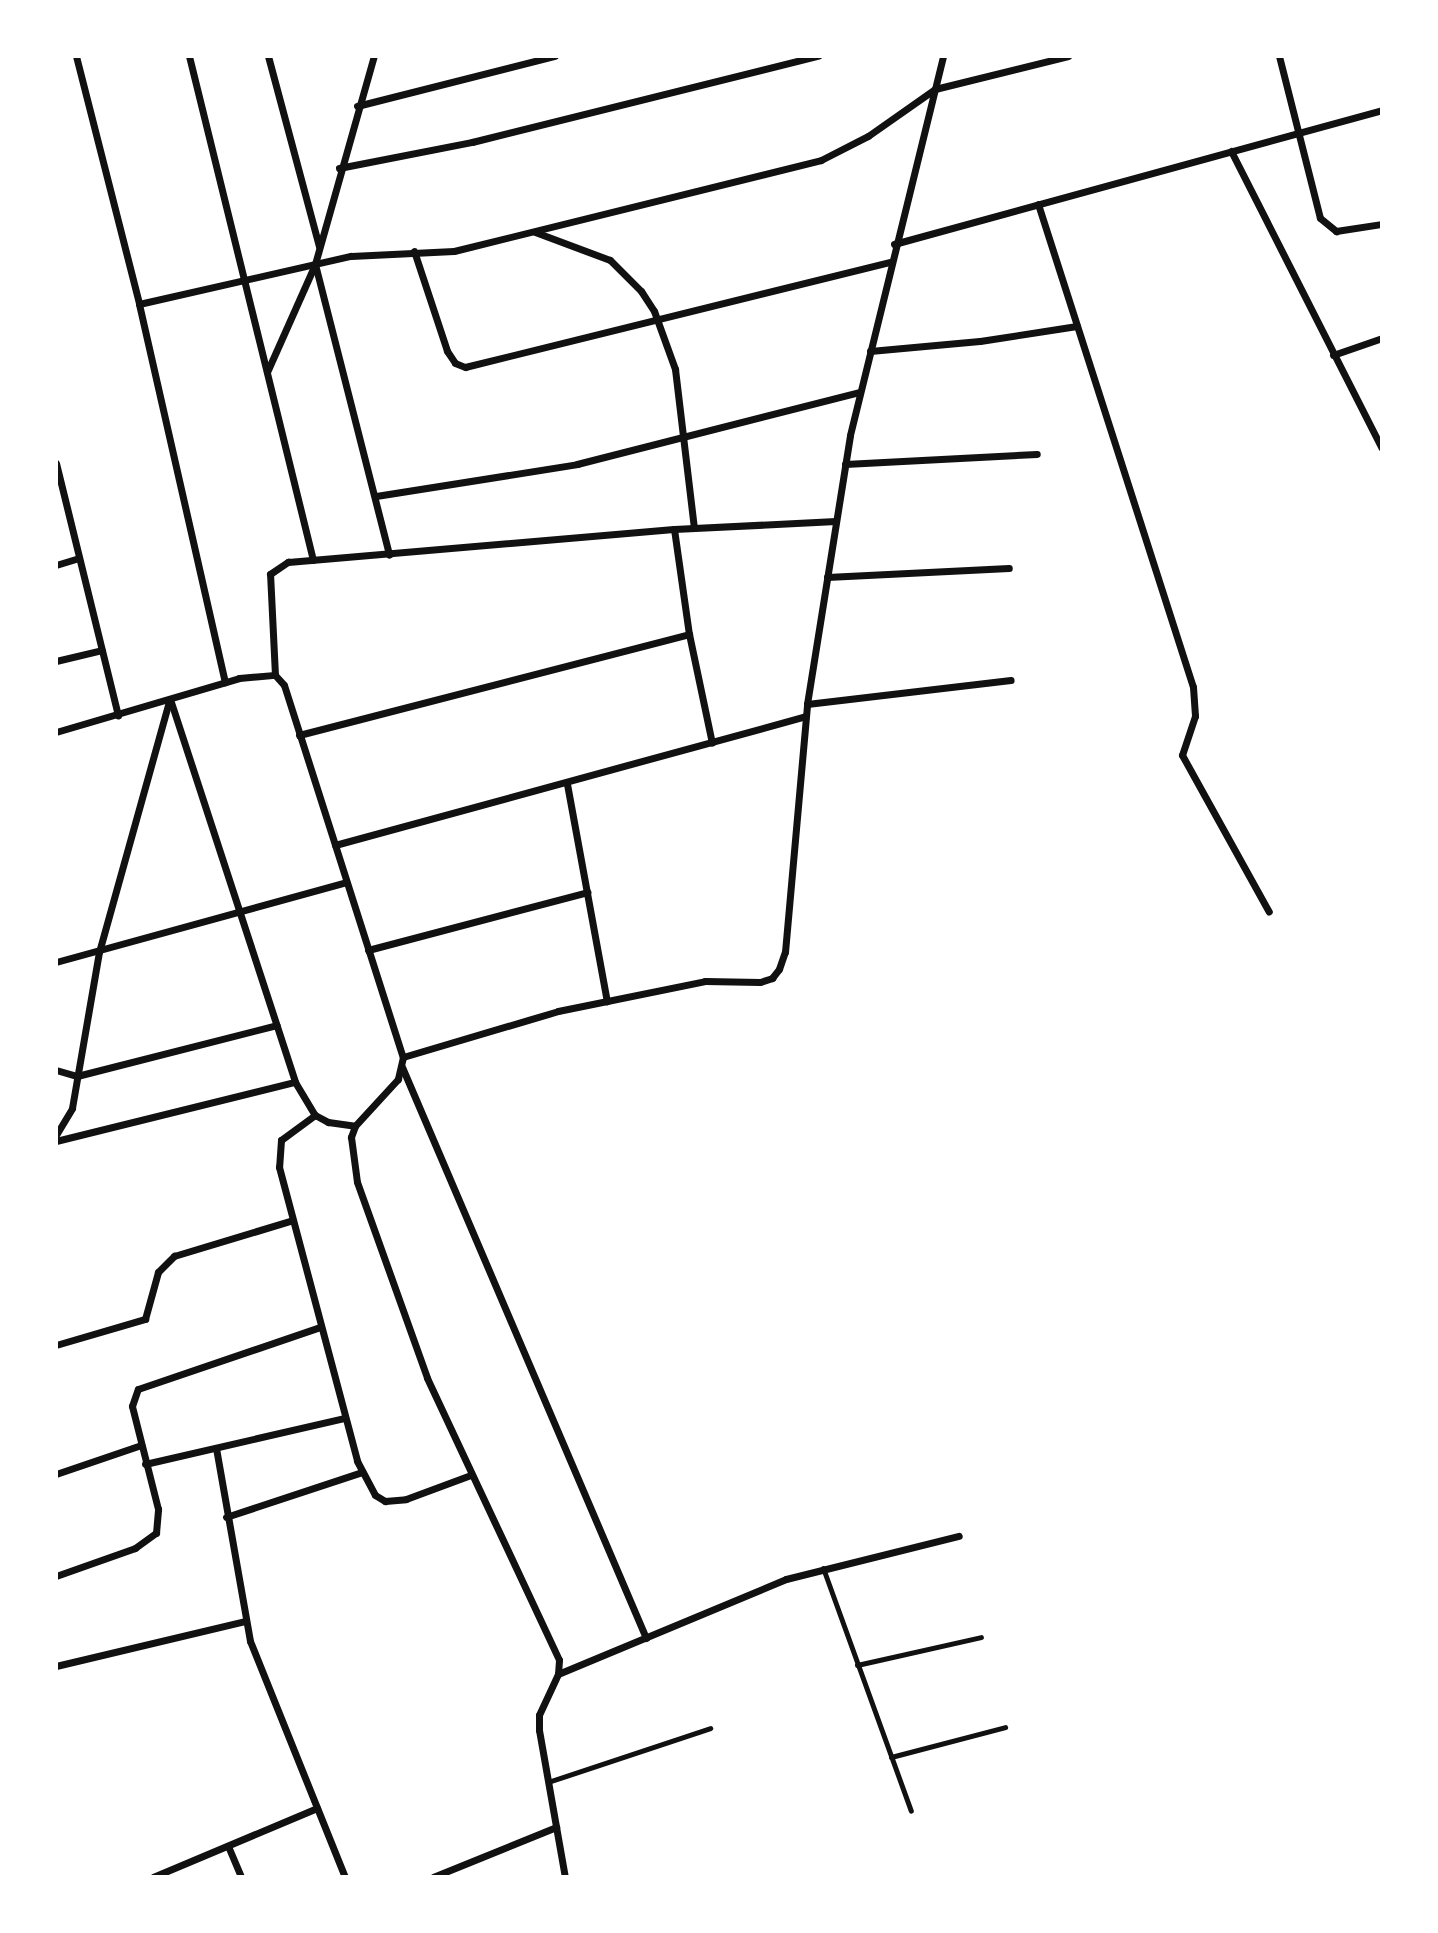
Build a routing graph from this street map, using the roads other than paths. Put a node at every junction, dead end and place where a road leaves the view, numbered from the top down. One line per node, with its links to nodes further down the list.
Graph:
1 (76, 56): 25 (street)
2 (189, 56): 24 (street)
3 (268, 56): 20 (street)
4 (374, 56): 11 (street)
5 (555, 56): 11 (street)
6 (818, 56): 15 (street)
7 (943, 56): 10 (street)
8 (1068, 56): 10 (street)
9 (1279, 56): 13 (street)
10 (935, 89): 18 (street); 19 (street)
11 (357, 106): 15 (street)
12 (1382, 110): 13 (street)
13 (1300, 132): 14 (street); 17 (street)
14 (1231, 151): 16 (street); 30 (street)
15 (339, 168): 20 (street)
16 (1038, 204): 19 (street); 27 (street)
17 (1382, 224)
18 (534, 232): 21 (street); 26 (street)
19 (894, 244): 22 (street)
20 (319, 247): 23 (street)
21 (414, 251): 23 (street); 26 (street)
22 (890, 262): 26 (street); 29 (street)
23 (315, 264): 24 (street); 31 (street); 38 (street)
24 (243, 280): 25 (street); 31 (street)
25 (139, 303): 53 (street)
26 (656, 321): 33 (street)
27 (1077, 326): 29 (street); 65 (street)
28 (1382, 338): 30 (street)
29 (870, 351): 32 (street)
30 (1333, 355): 34 (street)
31 (267, 373): 44 (street)
32 (860, 391): 33 (street); 36 (street)
33 (683, 437): 38 (street); 40 (street)
34 (1382, 448)
35 (1037, 454): 36 (street)
36 (845, 464): 39 (street)
37 (56, 465): 43 (street)
38 (376, 496): 42 (street)
39 (836, 521): 40 (street); 47 (street)
40 (694, 528): 41 (street)
41 (674, 529): 42 (street); 48 (street)
42 (389, 555): 44 (street)
43 (79, 558): 45 (street); 49 (street)
44 (313, 560): 51 (street)
45 (56, 565)
46 (1009, 568): 47 (street)
47 (827, 577): 55 (street)
48 (689, 634): 59 (street); 60 (street)
49 (102, 650): 50 (street); 56 (street)
50 (56, 662)
51 (275, 675): 53 (street); 59 (street)
52 (1011, 680): 55 (street)
53 (225, 682): 54 (street)
54 (170, 699): 56 (street); 66 (street); 68 (street)
55 (807, 704): 57 (street)
56 (118, 715): 58 (street)
57 (805, 716): 60 (street); 70 (street)
58 (56, 732)
59 (299, 735): 62 (street)
60 (712, 743): 61 (street)
61 (567, 784): 62 (street); 64 (street)
62 (335, 845): 63 (street)
63 (346, 882): 66 (street); 67 (street)
64 (587, 892): 67 (street); 70 (street)
65 (1269, 912)
66 (240, 913): 68 (street); 71 (street)
67 (368, 950): 72 (street)
68 (99, 952): 69 (street); 75 (street)
69 (56, 962)
70 (607, 1001): 72 (street)
71 (277, 1025): 75 (street); 76 (street)
72 (402, 1057): 73 (street)
73 (402, 1067): 78 (street); 97 (street)
74 (56, 1070): 75 (street)
75 (77, 1076): 79 (street)
76 (295, 1082): 77 (street); 80 (street)
77 (314, 1115): 78 (street); 81 (street)
78 (355, 1126): 90 (street)
79 (56, 1135)
80 (56, 1141)
81 (293, 1220): 82 (street); 83 (street)
82 (320, 1327): 84 (street); 85 (street)
83 (56, 1345)
84 (344, 1418): 86 (street); 88 (street)
85 (141, 1445): 87 (street); 89 (street)
86 (216, 1448): 87 (street); 91 (street)
87 (145, 1464): 94 (street)
88 (362, 1472): 90 (street); 91 (street)
89 (56, 1474)
90 (471, 1475): 100 (street)
91 (226, 1517): 95 (street)
92 (960, 1536): 93 (street)
93 (823, 1568): 97 (street); 98 (lane)
94 (56, 1576)
95 (245, 1621): 99 (street); 105 (street)
96 (981, 1637): 98 (lane)
97 (646, 1638): 100 (street)
98 (858, 1665): 103 (lane)
99 (56, 1666)
100 (558, 1674): 104 (street)
101 (1005, 1727): 103 (lane)
102 (710, 1728): 104 (lane)
103 (891, 1757): 106 (lane)
104 (548, 1783): 107 (street)
105 (317, 1808): 108 (street); 111 (street)
106 (911, 1811)
107 (556, 1827): 112 (street); 113 (street)
108 (228, 1846): 109 (street); 110 (street)
109 (153, 1877)
110 (241, 1877)
111 (345, 1877)
112 (433, 1877)
113 (565, 1877)

